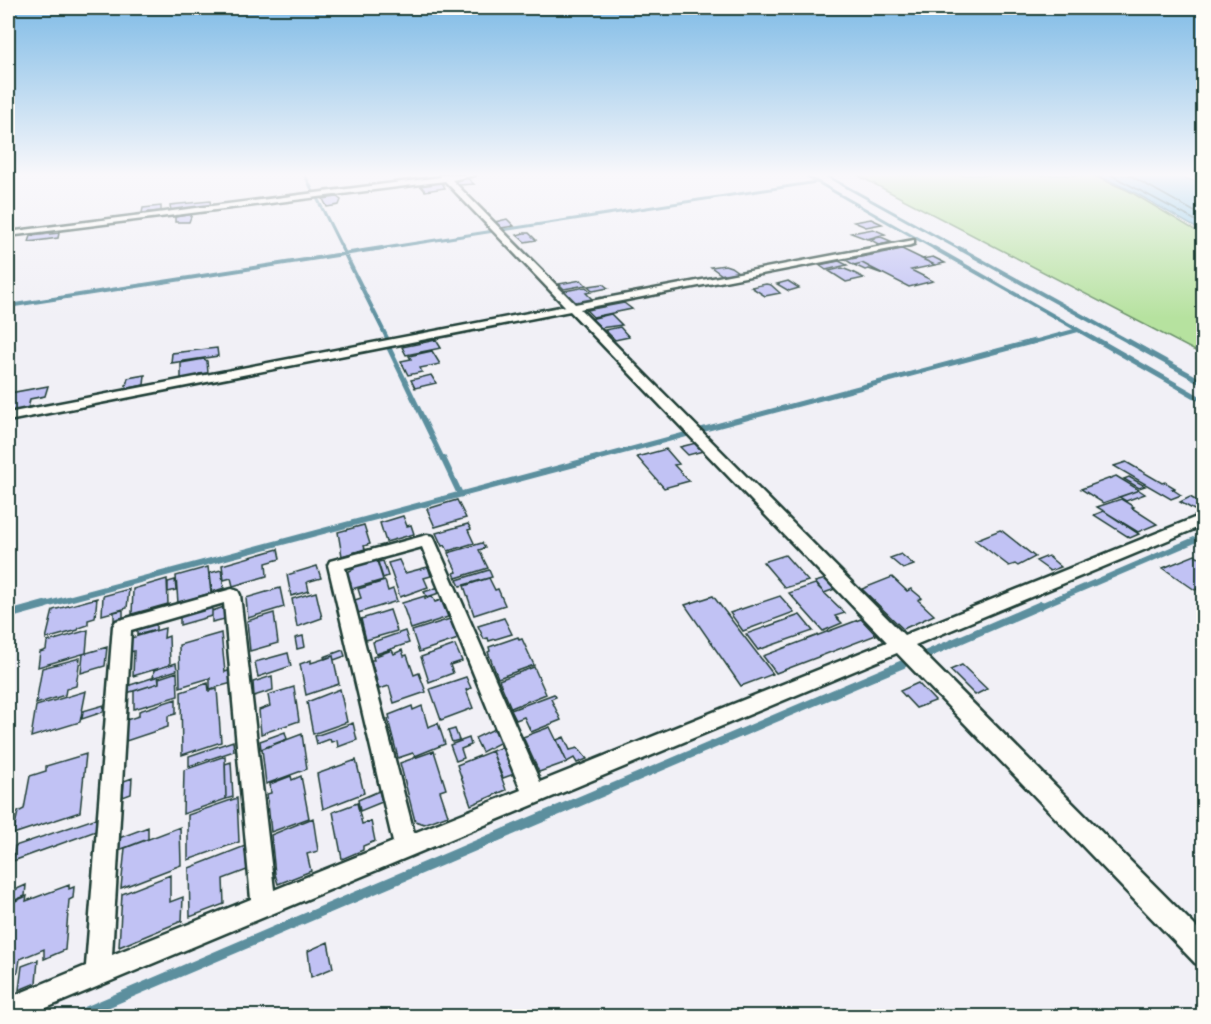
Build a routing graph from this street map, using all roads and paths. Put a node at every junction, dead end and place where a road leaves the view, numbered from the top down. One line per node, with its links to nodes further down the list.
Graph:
1 (94, 223): 3 (street)
2 (489, 223): 5 (street)
3 (8, 234)
4 (910, 242): 5 (street)
5 (571, 307): 6 (street); 8 (street)
6 (8, 417)
7 (1203, 519): 8 (street)
8 (901, 643): 9 (street); 12 (street)
9 (534, 794): 10 (street); 10 (street)
10 (406, 847): 11 (street)
11 (264, 906): 13 (street); 13 (street)
12 (1203, 954)
13 (98, 974): 14 (street)
14 (8, 1011)

